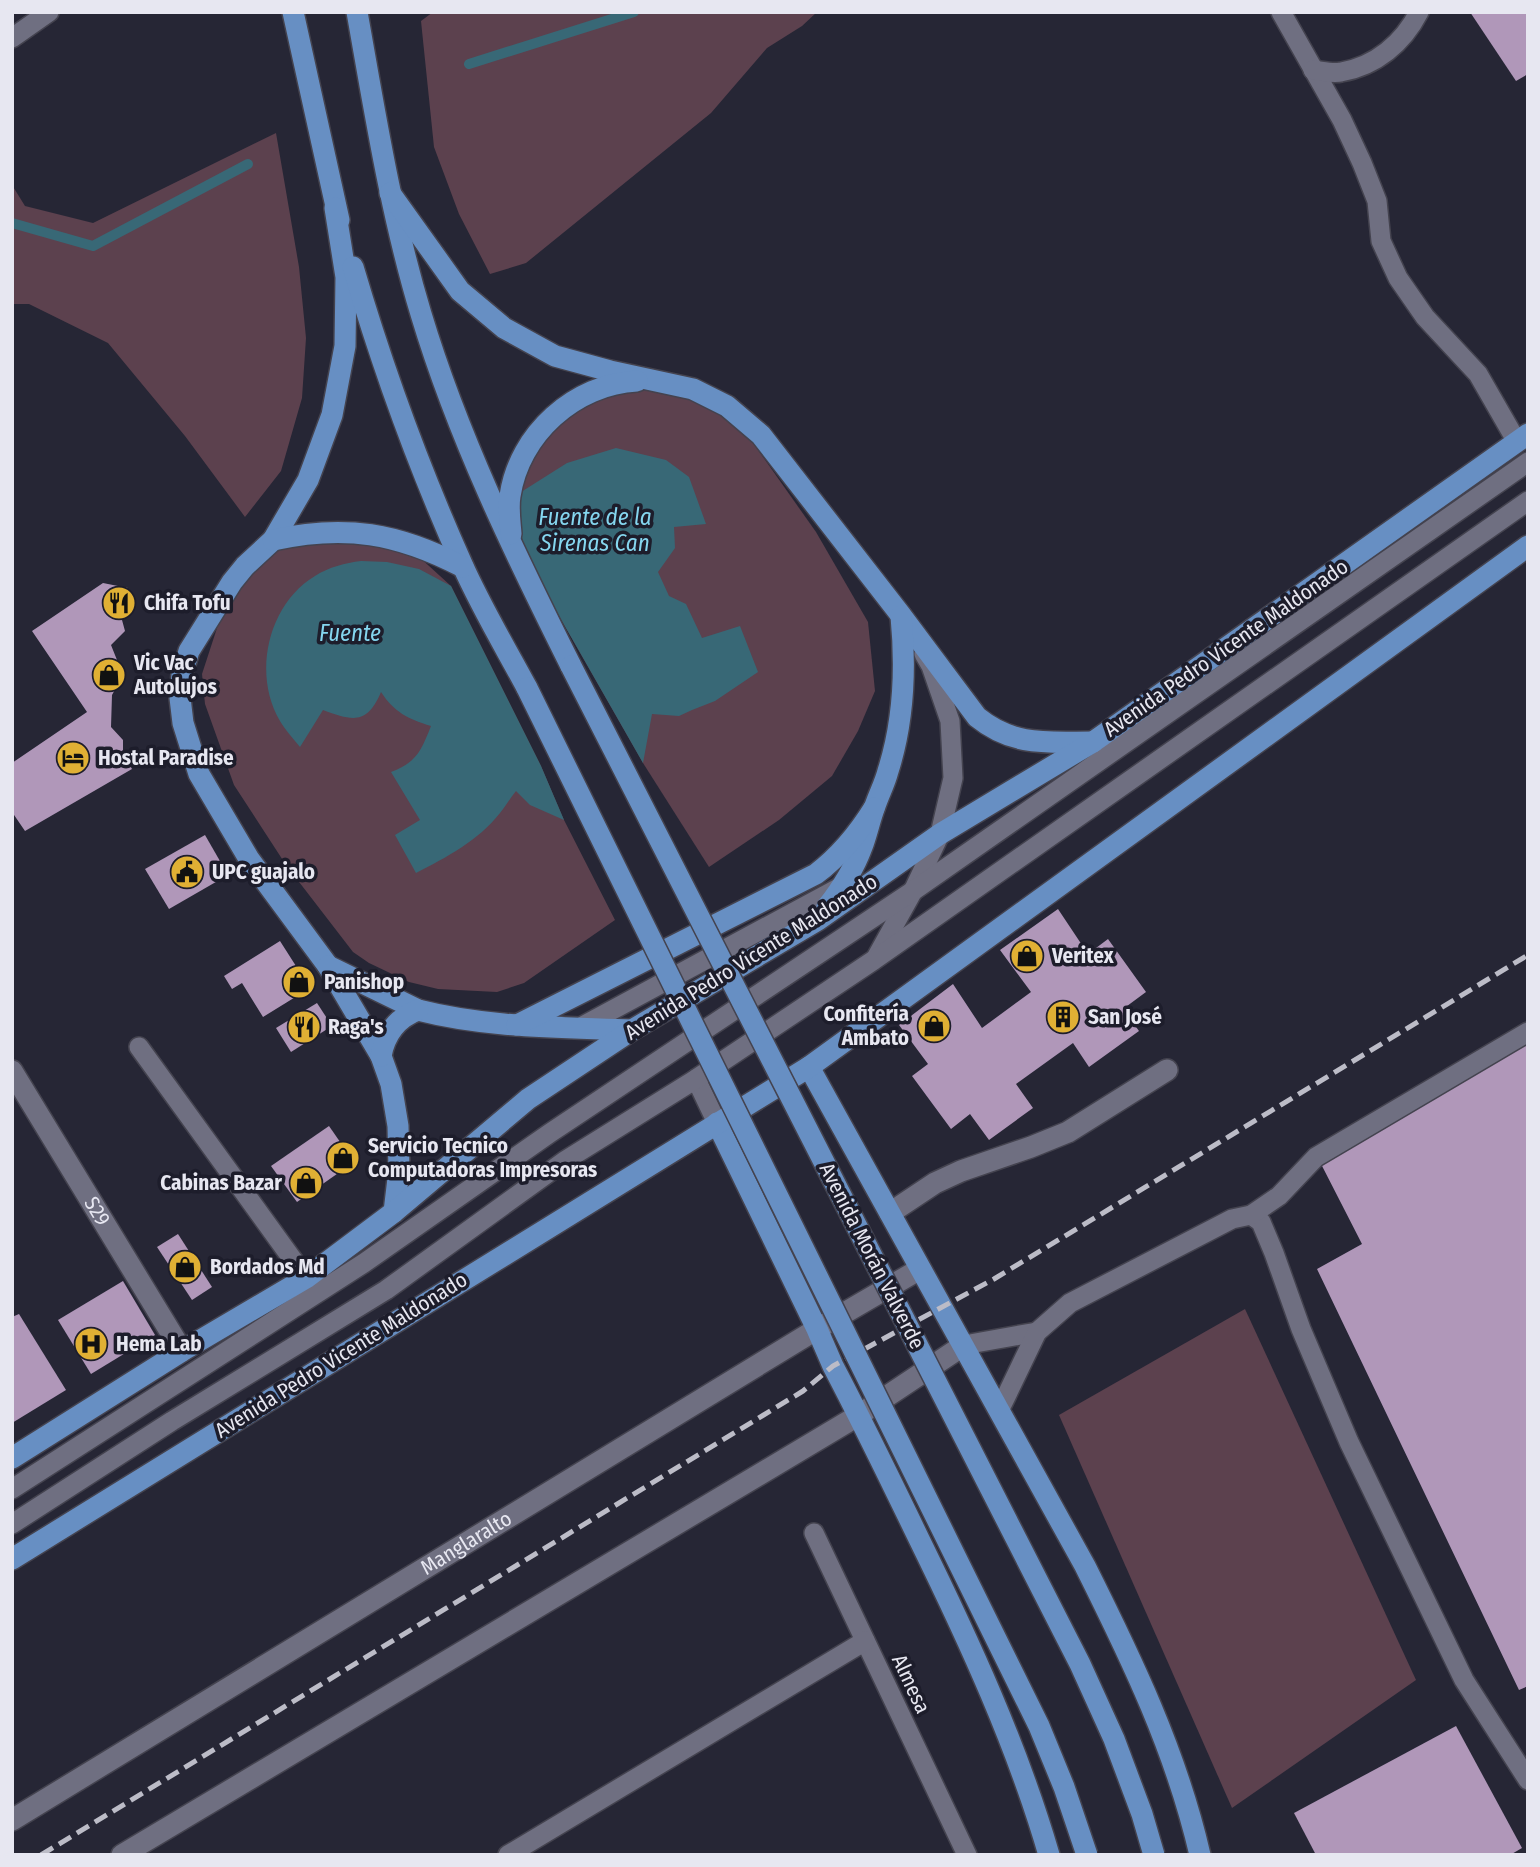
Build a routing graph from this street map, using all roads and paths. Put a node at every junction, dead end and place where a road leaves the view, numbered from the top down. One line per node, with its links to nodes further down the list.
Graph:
1 (49, 12): 6 (lane)
2 (293, 12): 9 (main road)
3 (357, 12): 8 (main road, Avenida Morán Valverde)
4 (1281, 12): 7 (lane)
5 (1419, 12): 7 (lane)
6 (12, 38)
7 (1313, 70): 11 (lane)
8 (390, 193): 10 (main road); 15 (main road, Avenida Morán Valverde)
9 (335, 208): 14 (main road); 17 (main road)
10 (649, 380): 15 (main road); 18 (main road)
11 (1523, 438): 19 (main road, Avenida Pedro Vicente Maldonado)
12 (1528, 462): 23 (lane)
13 (1528, 501): 25 (lane)
14 (273, 540): 17 (main road); 26 (main road)
15 (512, 546): 64 (main road, Avenida Morán Valverde, bridge)
16 (1528, 546): 34 (main road, Avenida Pedro Vicente Maldonado)
17 (463, 567): 63 (main road, bridge)
18 (900, 614): 19 (main road); 20 (main road); 21 (lane)
19 (1093, 742): 21 (main road, Avenida Pedro Vicente Maldonado)
20 (874, 807): 22 (main road); 28 (main road)
21 (940, 834): 23 (lane); 24 (main road, Avenida Pedro Vicente Maldonado)
22 (843, 886): 24 (main road); 29 (lane)
23 (913, 891): 25 (lane); 42 (lane)
24 (818, 920): 30 (main road, Avenida Pedro Vicente Maldonado)
25 (874, 960): 37 (lane)
26 (328, 966): 27 (main road); 33 (main road)
27 (418, 1010): 28 (main road); 33 (main road)
28 (517, 1025): 29 (main road)
29 (579, 1028): 30 (main road)
30 (632, 1030): 39 (main road, Avenida Pedro Vicente Maldonado)
31 (1528, 1032): 41 (lane)
32 (139, 1047): 44 (lane)
33 (381, 1056): 39 (main road)
34 (809, 1067): 38 (main road, Avenida Pedro Vicente Maldonado); 40 (main road)
35 (1167, 1070): 40 (main road)
36 (12, 1071): 48 (main road, S29)
37 (696, 1079): 38 (lane); 53 (lane)
38 (716, 1123): 45 (main road); 55 (main road, Avenida Pedro Vicente Maldonado)
39 (394, 1212): 42 (lane); 44 (main road, Avenida Pedro Vicente Maldonado)
40 (890, 1213): 43 (main road)
41 (1251, 1215): 46 (lane); 57 (lane)
42 (364, 1262): 52 (lane)
43 (920, 1269): 45 (main road, Manglaralto); 47 (main road)
44 (306, 1278): 48 (main road, Avenida Pedro Vicente Maldonado)
45 (817, 1329): 50 (main road); 58 (main road, Manglaralto)
46 (1037, 1332): 47 (lane); 49 (lane)
47 (964, 1345): 49 (main road); 50 (main road)
48 (182, 1351): 51 (main road, Avenida Pedro Vicente Maldonado)
49 (999, 1411): 65 (main road)
50 (859, 1415): 59 (main road); 60 (main road)
51 (12, 1458)
52 (12, 1489)
53 (12, 1524)
54 (814, 1533): 56 (lane, Almesa)
55 (12, 1559)
56 (865, 1641): 61 (lane); 62 (lane, Almesa)
57 (1528, 1780)
58 (12, 1820)
59 (1044, 1853)
60 (122, 1855)
61 (508, 1855)
62 (967, 1855)
63 (1087, 1855)
64 (1154, 1855)
65 (1200, 1855)

